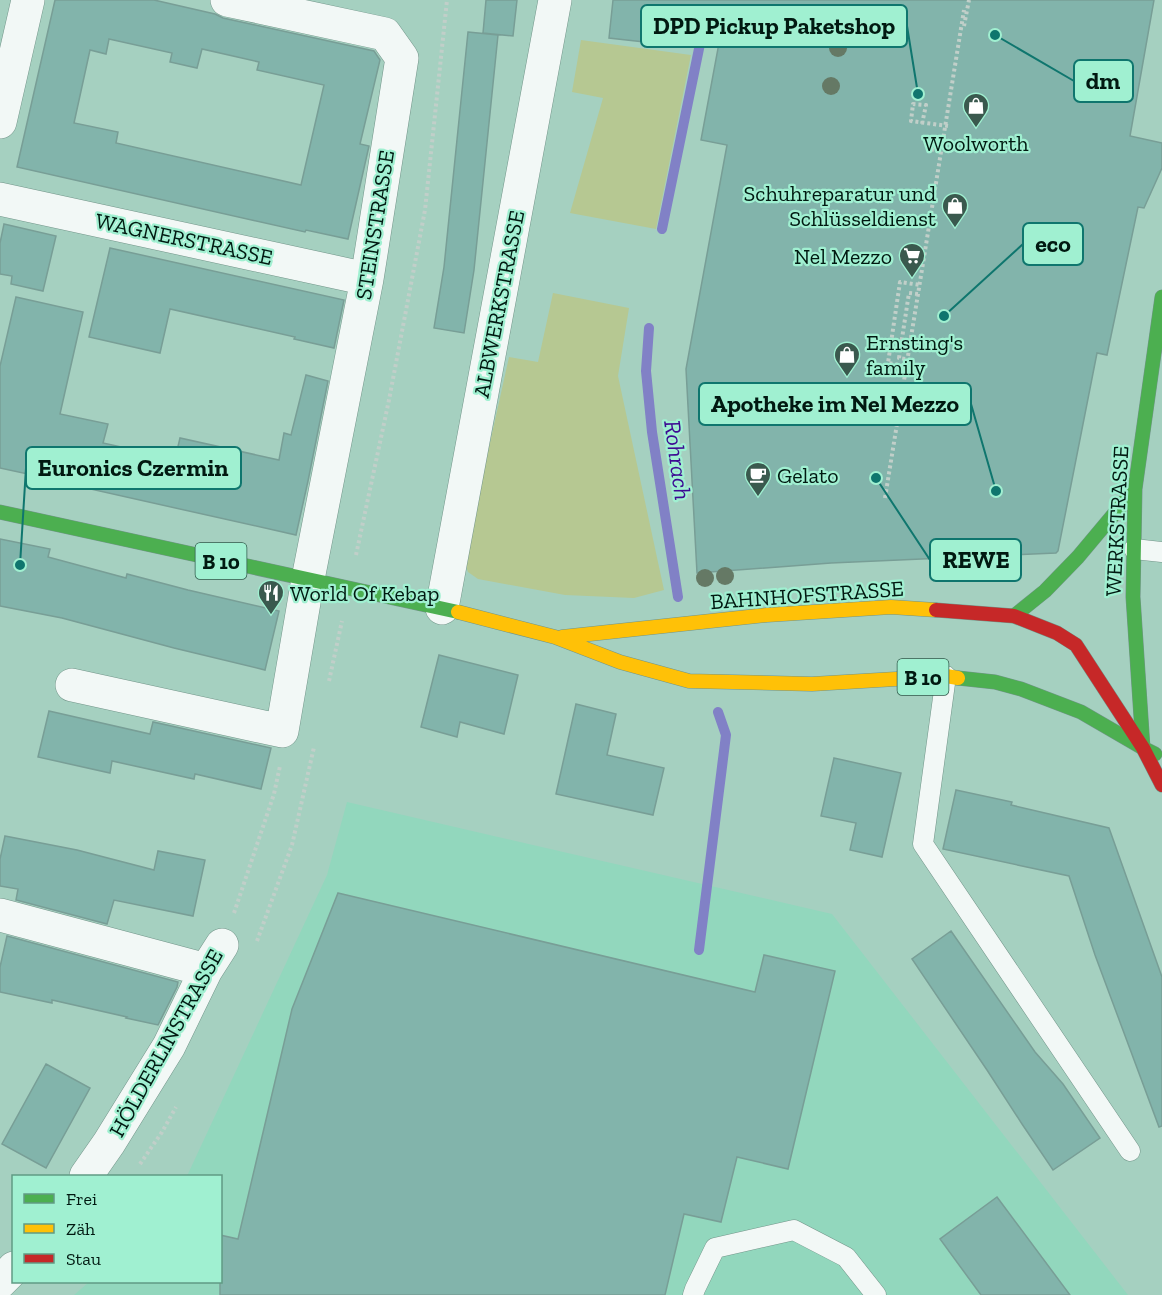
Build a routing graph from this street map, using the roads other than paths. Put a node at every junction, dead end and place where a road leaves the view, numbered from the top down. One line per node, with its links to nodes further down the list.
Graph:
1 (28, 0): 4 (street)
2 (227, 0): 6 (street, STEINSTRASSE)
3 (555, 0): 13 (street, ALBWERKSTRASSE)
4 (0, 122)
5 (0, 199): 6 (street, WAGNERSTRASSE)
6 (367, 279): 12 (street, STEINSTRASSE)
7 (1162, 297): 8 (main road, WERKSTRASSE)
8 (1135, 489): 10 (main road, WERKSTRASSE); 14 (main road)
9 (0, 512): 12 (main road, B 10)
10 (1134, 549): 11 (lane); 18 (main road, WERKSTRASSE)
11 (1162, 552)
12 (308, 579): 13 (main road, B 10); 17 (street)
13 (442, 608): 15 (main road, BAHNHOFSTRASSE / B 10)
14 (1014, 616): 15 (main road, BAHNHOFSTRASSE / B 10); 18 (main road, BAHNHOFSTRASSE / B 10)
15 (555, 637): 16 (main road, BAHNHOFSTRASSE / B 10)
16 (946, 676): 18 (main road, BAHNHOFSTRASSE / B 10); 22 (lane)
17 (72, 686)
18 (1143, 748): 19 (main road, BAHNHOFSTRASSE); 20 (main road, B 10)
19 (1162, 757)
20 (1162, 785)
21 (0, 915): 23 (street, HÖLDERLINSTRASSE)
22 (1130, 1151)
23 (87, 1175)
24 (0, 1256): 25 (lane)
25 (12, 1265)
26 (12, 1269): 27 (street)
27 (0, 1282)
28 (693, 1295): 29 (lane)
29 (876, 1295)

